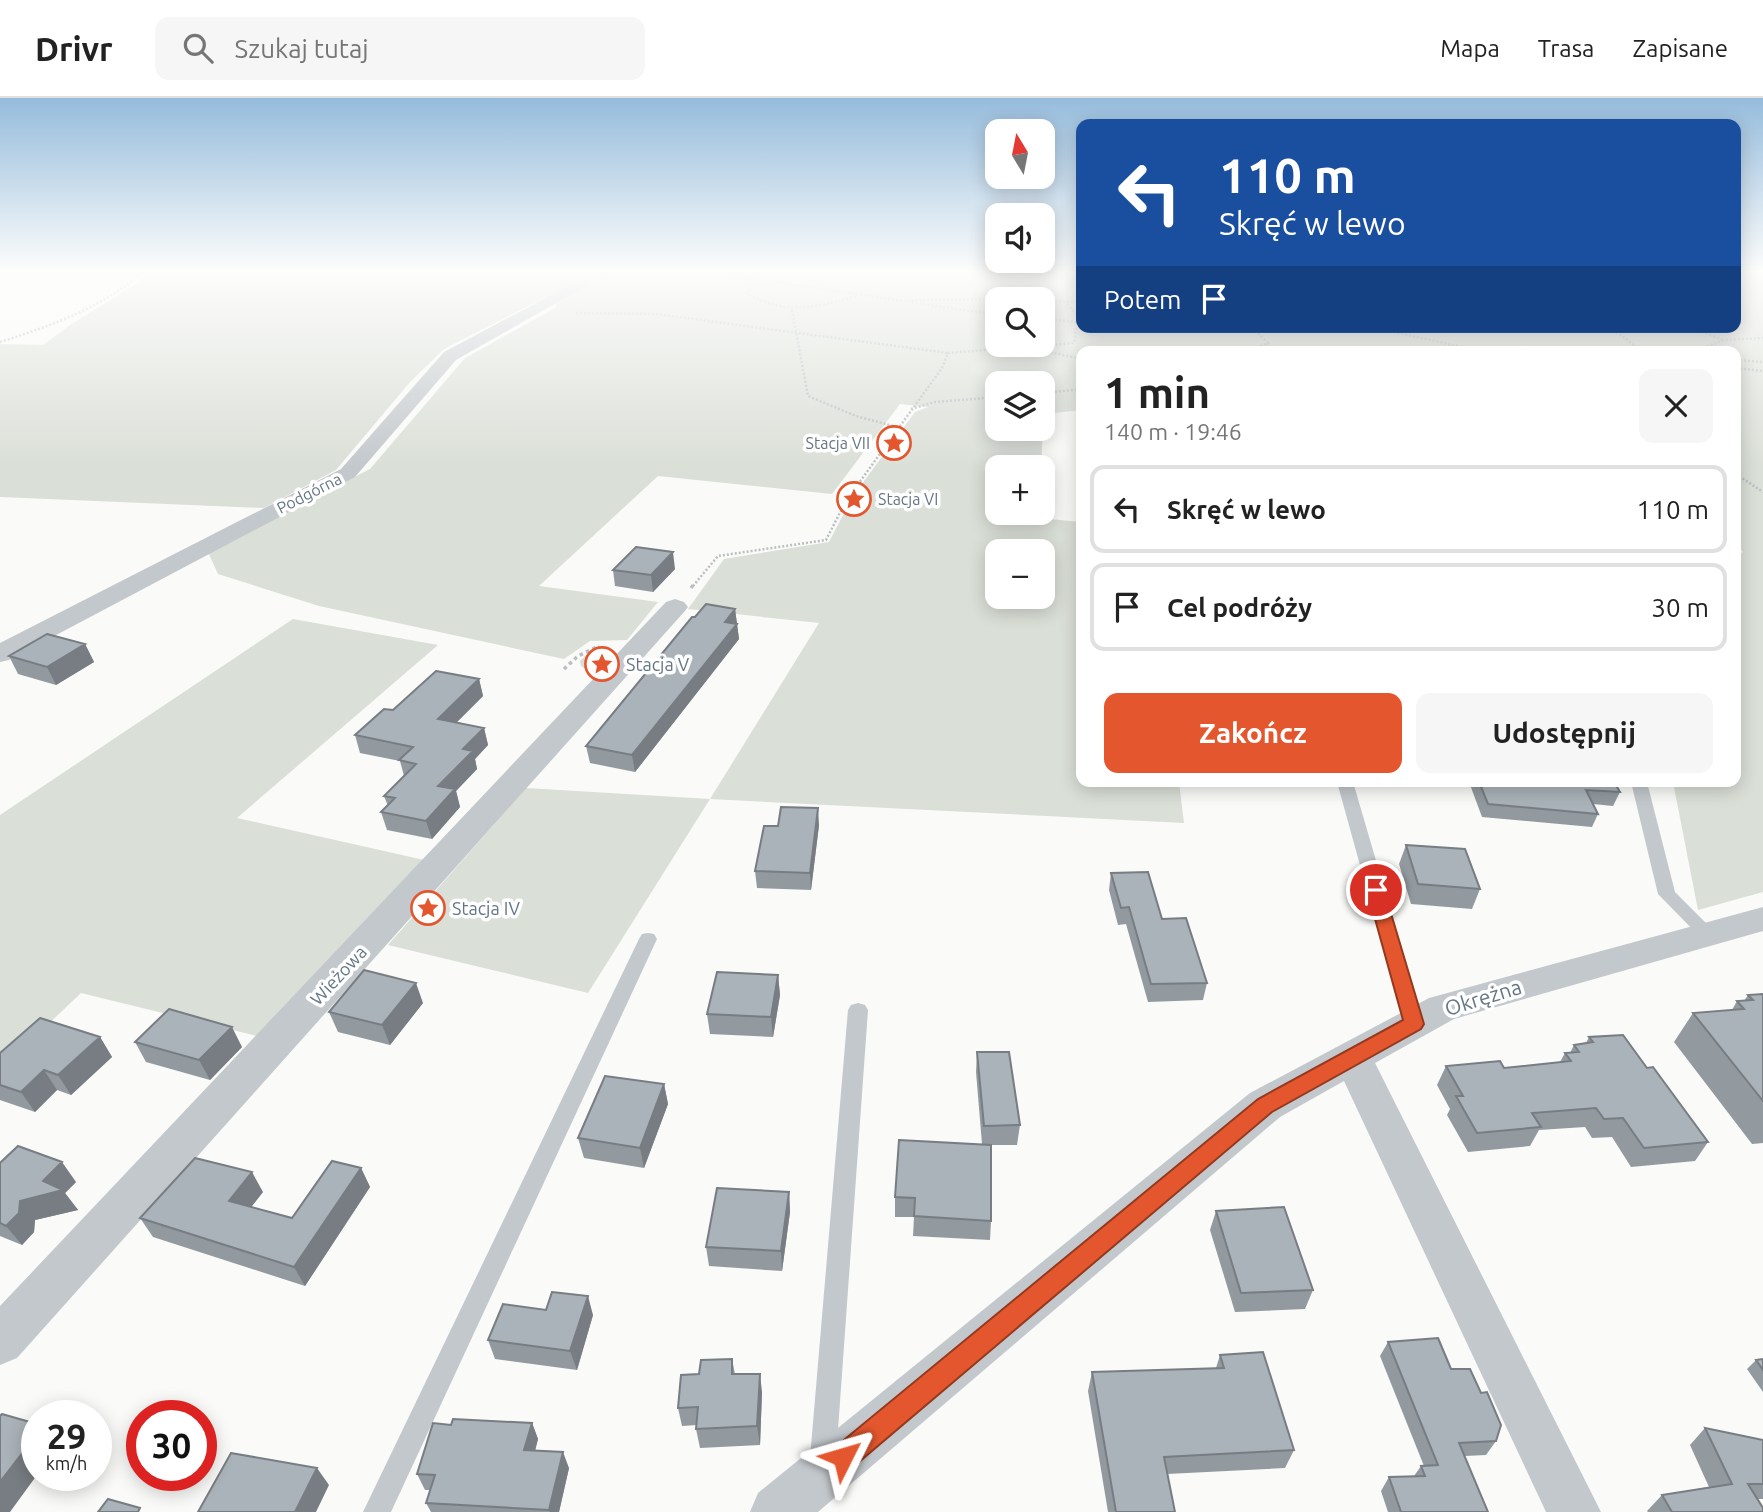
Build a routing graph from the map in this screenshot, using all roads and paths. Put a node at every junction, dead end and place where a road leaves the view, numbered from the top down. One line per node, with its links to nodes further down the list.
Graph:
1 (484, 337): 32 (street, Podgórna)
2 (801, 337): 28 (path)
3 (817, 337): 17 (path)
4 (1075, 337): 11 (path)
5 (1262, 337): 10 (path)
6 (1416, 337): 14 (path)
7 (1716, 337): 9 (path)
8 (1763, 338): 9 (path)
9 (1724, 340): 15 (path)
10 (1268, 343): 12 (path); 13 (path)
11 (1055, 345)
12 (1262, 346)
13 (1271, 346)
14 (1458, 346)
15 (1708, 346)
16 (985, 350): 17 (path)
17 (948, 353): 27 (path)
18 (1055, 353): 19 (path)
19 (1076, 358)
20 (1741, 360): 21 (path)
21 (1763, 362)
22 (1741, 369): 23 (path)
23 (1763, 371)
24 (1076, 390): 25 (path)
25 (1055, 392)
26 (985, 398): 27 (path)
27 (911, 409): 28 (path)
28 (897, 427): 31 (path)
29 (1741, 477): 30 (path)
30 (1763, 492)
31 (675, 607): 41 (street, Wieżowa)
32 (0, 654)
33 (1346, 787): 39 (lane)
34 (1640, 787): 36 (lane)
35 (1763, 919): 36 (street, Okrężna)
36 (1709, 936): 39 (street, Okrężna)
37 (648, 939): 43 (lane)
38 (858, 1010): 42 (lane)
39 (1414, 1024): 40 (street, Okrężna)
40 (1352, 1058): 42 (street, Okrężna); 44 (street)
41 (0, 1341)
42 (794, 1500)
43 (377, 1512)
44 (1574, 1512)

